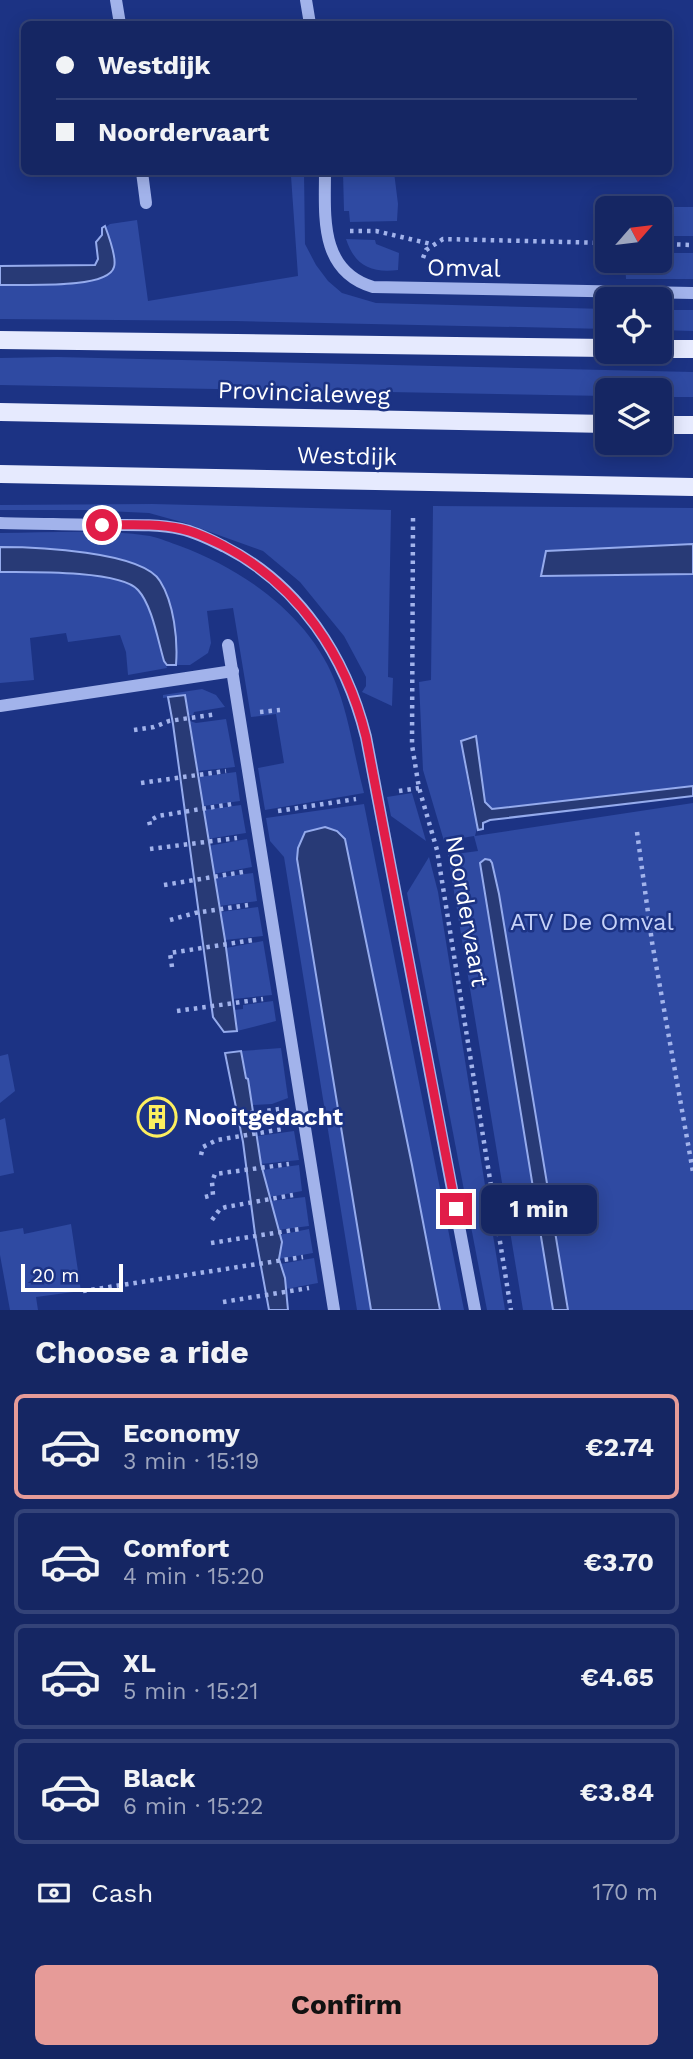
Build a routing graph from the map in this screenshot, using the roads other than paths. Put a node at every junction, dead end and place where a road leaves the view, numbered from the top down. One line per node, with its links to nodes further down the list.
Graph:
1 (116, 0): 3 (street)
2 (306, 0): 4 (street)
3 (120, 21)
4 (310, 21)
5 (142, 175): 7 (street)
6 (325, 175): 8 (street, Omval)
7 (146, 203)
8 (693, 293)
9 (0, 340): 10 (main road, Provincialeweg)
10 (595, 348)
11 (672, 349): 12 (main road)
12 (693, 349)
13 (0, 412): 14 (main road, Provincialeweg)
14 (595, 424)
15 (672, 425): 16 (main road)
16 (693, 425)
17 (0, 474): 18 (main road, Westdijk)
18 (693, 488)
19 (0, 523): 24 (street)
20 (228, 645): 21 (street)
21 (233, 671): 22 (street); 23 (street)
22 (0, 706)
23 (334, 1310)
24 (475, 1310)

